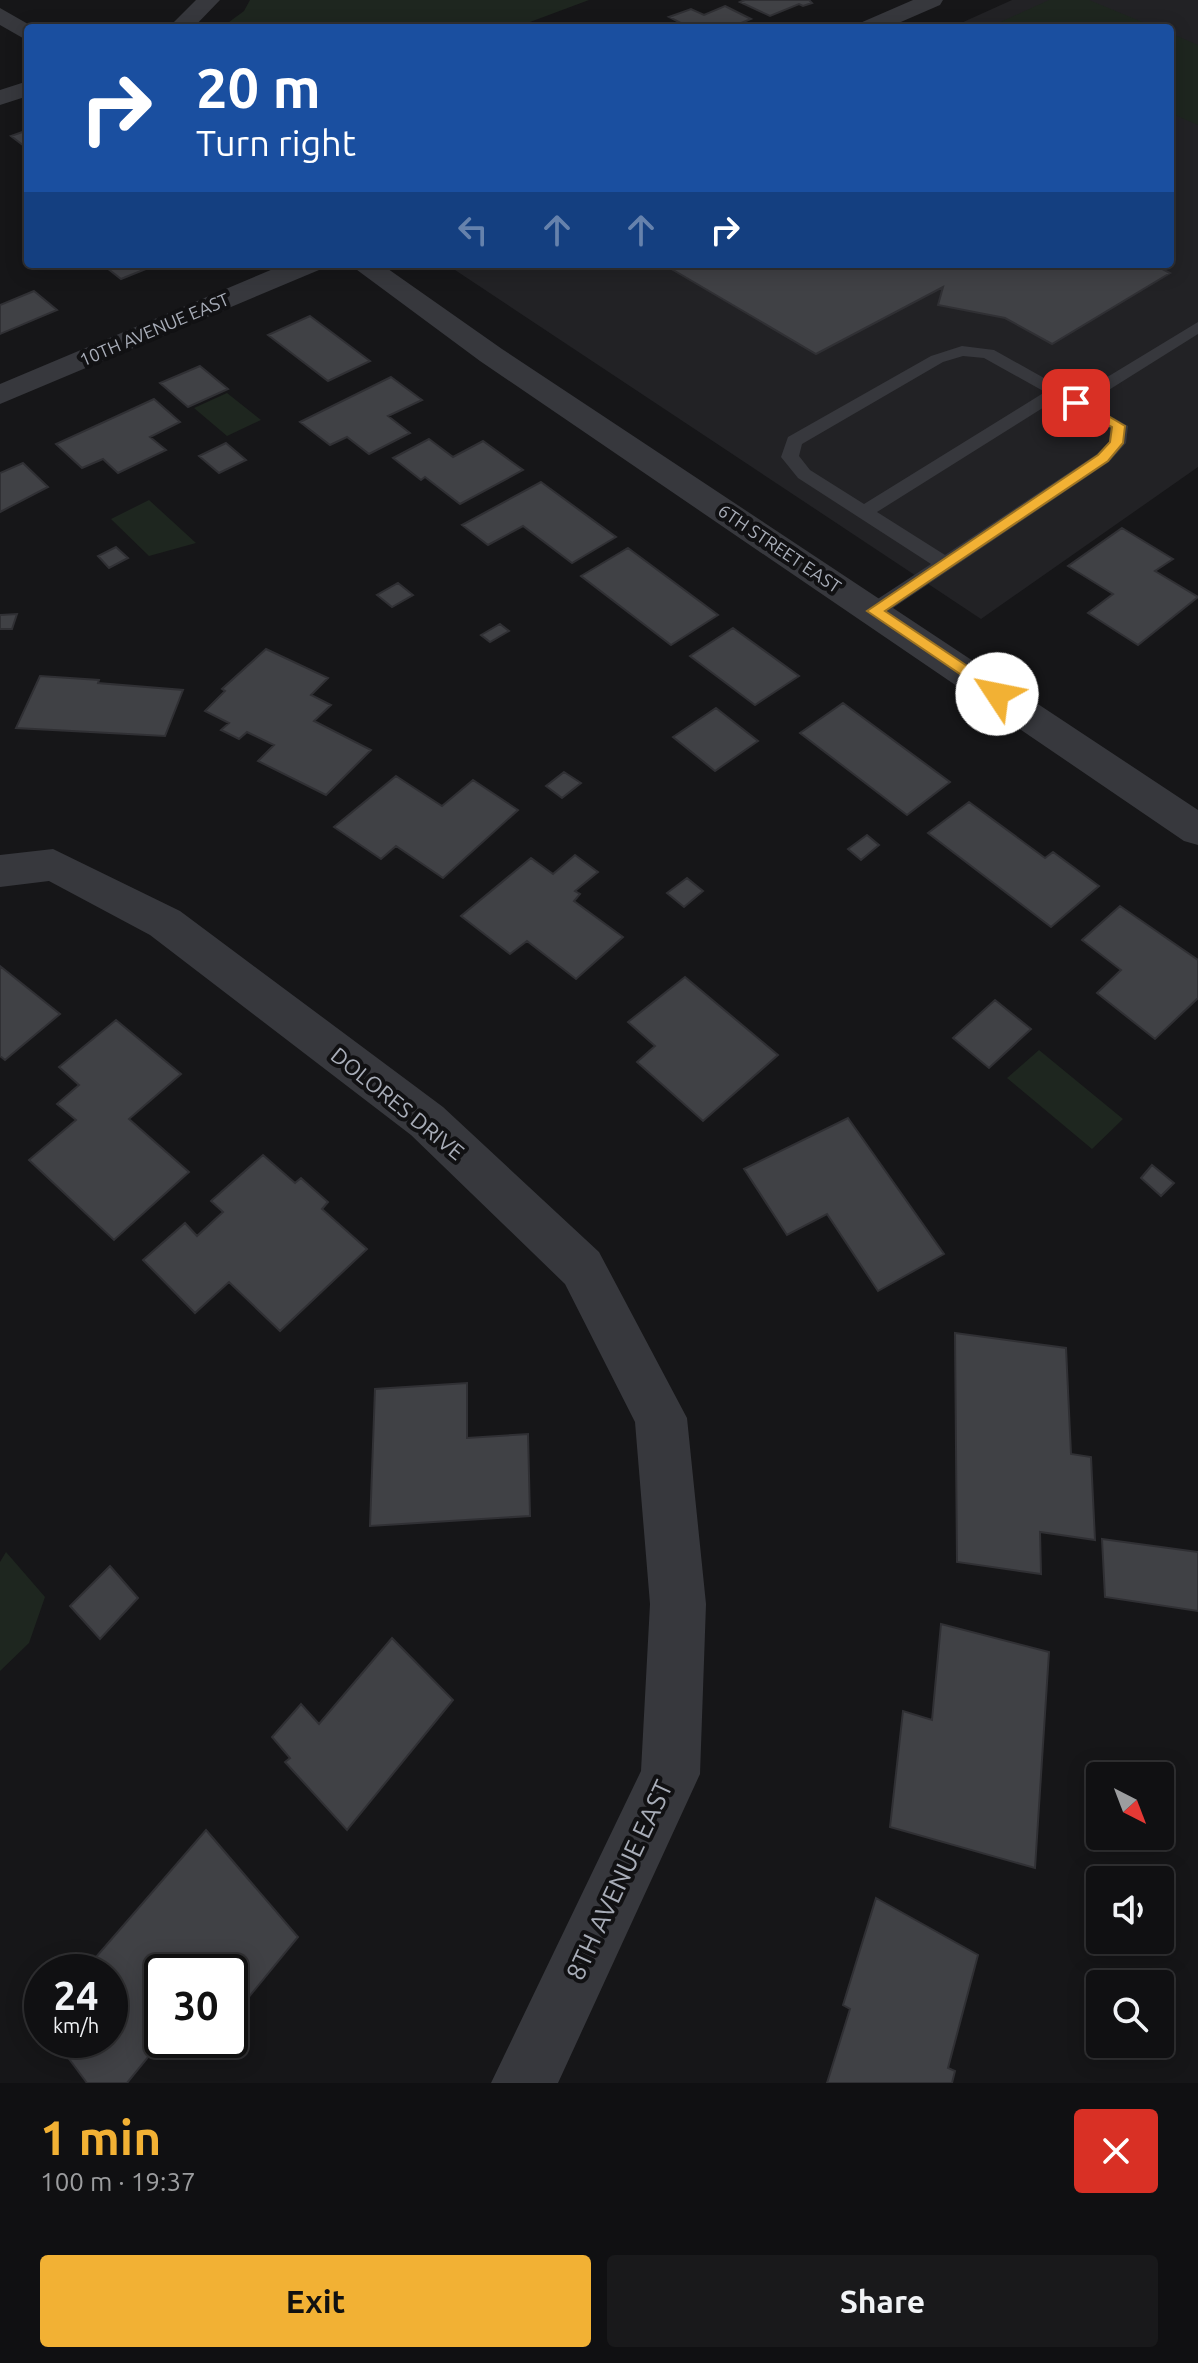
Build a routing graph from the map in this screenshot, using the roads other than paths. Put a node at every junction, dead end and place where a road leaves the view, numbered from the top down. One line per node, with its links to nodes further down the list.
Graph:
1 (209, 0): 4 (street)
2 (932, 0): 5 (street)
3 (0, 15): 6 (street)
4 (184, 24)
5 (877, 24)
6 (24, 31)
7 (24, 89): 8 (street)
8 (0, 98)
9 (300, 268): 13 (street, 10TH AVENUE EAST)
10 (369, 268): 17 (street, 6TH STREET EAST)
11 (1198, 327): 14 (lane)
12 (1057, 392): 14 (lane); 15 (lane); 15 (lane)
13 (0, 395)
14 (1076, 403): 16 (lane)
15 (864, 512): 16 (lane)
16 (945, 564): 17 (lane)
17 (874, 611): 18 (street, 6TH STREET EAST)
18 (1198, 830)
19 (0, 871): 20 (street, DOLORES DRIVE)
20 (671, 1523): 21 (street, 8TH AVENUE EAST)
21 (524, 2083)

